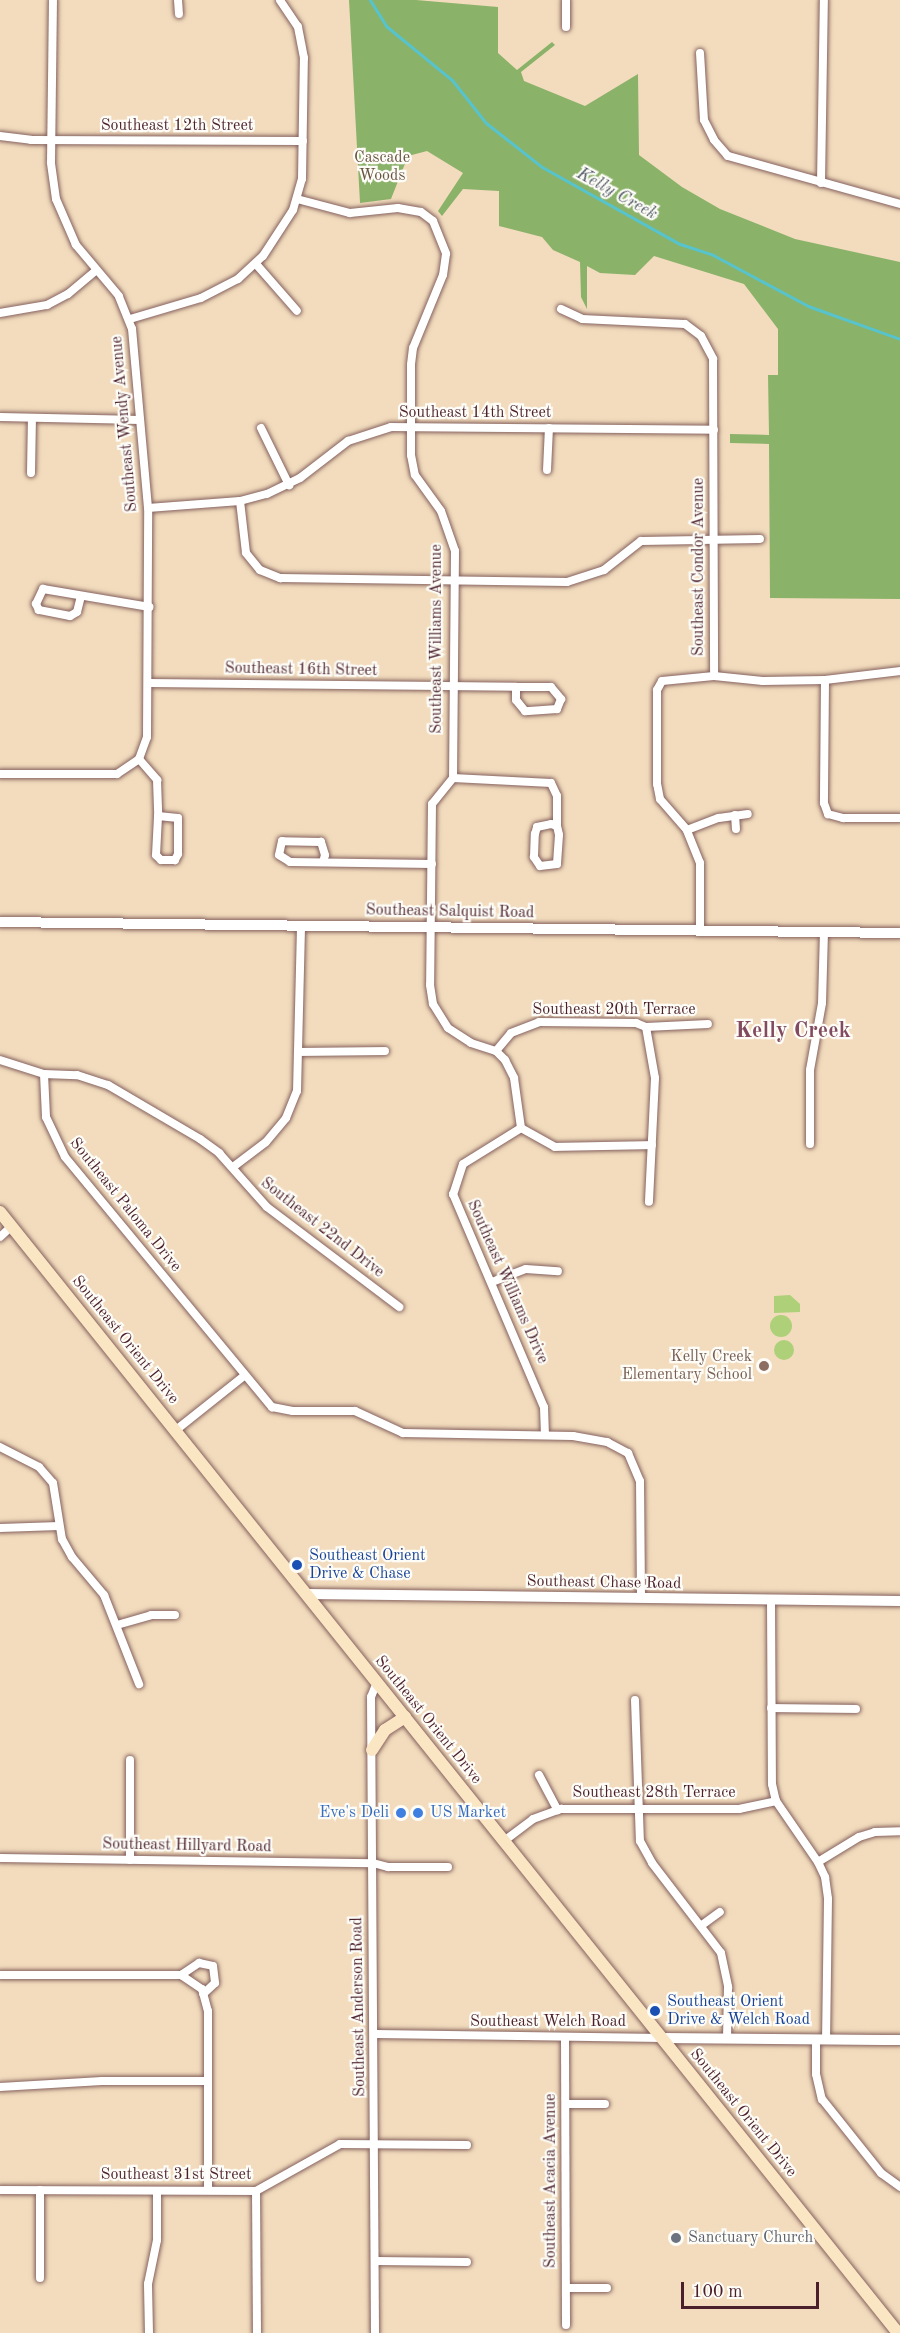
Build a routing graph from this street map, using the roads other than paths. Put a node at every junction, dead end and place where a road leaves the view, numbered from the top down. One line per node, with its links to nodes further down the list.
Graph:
1 (52, 0): 10 (street, Southeast Wendy Avenue)
2 (178, 0): 6 (street)
3 (280, 0): 11 (street)
4 (566, 0): 7 (street)
5 (824, 0): 12 (street)
6 (179, 14)
7 (566, 27)
8 (700, 52): 12 (street)
9 (0, 136): 10 (street, Southeast 12th Street)
10 (51, 140): 11 (street, Southeast 12th Street); 16 (street, Southeast Wendy Avenue)
11 (303, 141): 13 (street)
12 (821, 183): 14 (street)
13 (297, 199): 15 (street); 24 (street, Southeast Williams Avenue)
14 (900, 204)
15 (256, 264): 18 (street); 20 (street)
16 (95, 271): 19 (street); 20 (street, Southeast Wendy Avenue)
17 (561, 309): 27 (street, Southeast Condor Avenue)
18 (297, 311)
19 (0, 313)
20 (130, 319): 23 (street, Southeast Wendy Avenue)
21 (0, 417): 22 (street)
22 (32, 418): 23 (street); 29 (street)
23 (140, 420): 32 (street, Southeast Wendy Avenue)
24 (410, 426): 26 (street, Southeast 14th Street); 30 (street, Southeast 14th Street); 35 (street, Southeast Williams Avenue)
25 (261, 428): 30 (street)
26 (549, 428): 27 (street, Southeast 14th Street); 28 (street)
27 (714, 430): 33 (street, Southeast Condor Avenue)
28 (547, 470)
29 (32, 472)
30 (289, 485): 31 (street, Southeast 14th Street)
31 (240, 501): 32 (street, Southeast 14th Street); 35 (street)
32 (148, 508): 37 (street, Southeast Wendy Avenue)
33 (715, 539): 34 (street); 35 (street); 39 (street, Southeast Condor Avenue)
34 (760, 539)
35 (455, 581): 42 (street, Southeast Williams Avenue)
36 (81, 596): 36 (street); 37 (street)
37 (149, 607): 41 (street, Southeast Wendy Avenue)
38 (900, 671): 40 (street)
39 (714, 676): 40 (street); 53 (street, Southeast Condor Avenue)
40 (825, 680): 50 (street)
41 (148, 683): 42 (street, Southeast 16th Street); 44 (street, Southeast Wendy Avenue)
42 (454, 687): 43 (street, Southeast 16th Street); 46 (street, Southeast Williams Avenue)
43 (516, 687): 43 (street, Southeast 16th Street)
44 (139, 759): 45 (street); 49 (street)
45 (0, 774)
46 (453, 778): 51 (street); 55 (street)
47 (748, 814): 48 (street)
48 (735, 815): 52 (street); 53 (street)
49 (158, 816): 49 (street)
50 (900, 818)
51 (557, 826): 51 (street)
52 (736, 829)
53 (687, 830): 59 (street, Southeast Condor Avenue)
54 (322, 862): 54 (street); 55 (street)
55 (432, 864): 58 (street)
56 (0, 922): 57 (street, Southeast Salquist Road)
57 (300, 925): 58 (street, Southeast Salquist Road); 66 (street)
58 (431, 927): 59 (street, Southeast Salquist Road); 65 (street)
59 (700, 930): 60 (street, Southeast Salquist Road)
60 (824, 932): 61 (street, Southeast Salquist Road); 70 (street)
61 (900, 933)
62 (708, 1024): 63 (street, Southeast 20th Terrace)
63 (646, 1027): 65 (street, Southeast 20th Terrace); 71 (street)
64 (385, 1051): 66 (street)
65 (496, 1051): 69 (street)
66 (300, 1052): 72 (street)
67 (0, 1060): 68 (street)
68 (44, 1074): 72 (street, Southeast 22nd Drive); 80 (street, Southeast Paloma Drive)
69 (520, 1128): 71 (street); 78 (street, Southeast Williams Drive)
70 (810, 1144)
71 (652, 1145): 73 (street)
72 (233, 1167): 79 (street, Southeast 22nd Drive)
73 (649, 1202)
74 (0, 1212): 75 (main road, Southeast Orient Drive)
75 (12, 1226): 76 (street); 81 (main road, Southeast Orient Drive)
76 (0, 1237)
77 (558, 1271): 78 (street)
78 (492, 1282): 82 (street, Southeast Williams Drive)
79 (399, 1307)
80 (244, 1376): 81 (street); 82 (street, Southeast Paloma Drive)
81 (176, 1430): 86 (main road, Southeast Orient Drive)
82 (545, 1435): 87 (street)
83 (0, 1448): 84 (street)
84 (59, 1526): 85 (street); 91 (street)
85 (0, 1528)
86 (307, 1594): 87 (street, Southeast Chase Road); 92 (main road, Southeast Orient Drive)
87 (641, 1598): 88 (street, Southeast Chase Road)
88 (771, 1600): 89 (street, Southeast Chase Road); 95 (street)
89 (900, 1602)
90 (175, 1615): 91 (street)
91 (117, 1626): 93 (street)
92 (377, 1682): 97 (main road, Southeast Orient Drive); 98 (street, Southeast Anderson Road)
93 (139, 1684)
94 (635, 1700): 102 (street)
95 (771, 1708): 96 (street); 101 (street)
96 (856, 1708)
97 (405, 1717): 98 (main road); 105 (main road, Southeast Orient Drive)
98 (372, 1750): 109 (street, Southeast Anderson Road)
99 (130, 1760): 107 (street)
100 (539, 1775): 103 (street)
101 (776, 1801): 102 (street, Southeast 28th Terrace); 108 (street)
102 (637, 1808): 103 (street, Southeast 28th Terrace); 112 (street)
103 (558, 1810): 105 (street, Southeast 28th Terrace)
104 (900, 1831): 108 (street)
105 (504, 1841): 118 (main road, Southeast Orient Drive)
106 (0, 1858): 107 (street, Southeast Hillyard Road)
107 (130, 1860): 109 (street, Southeast Hillyard Road)
108 (818, 1862): 120 (street)
109 (374, 1863): 110 (street, Southeast Hillyard Road); 116 (street, Southeast Anderson Road)
110 (448, 1867)
111 (720, 1912): 112 (street)
112 (702, 1926): 119 (street)
113 (0, 1975): 114 (street)
114 (181, 1975): 115 (street); 115 (street)
115 (203, 1994): 122 (street)
116 (376, 2034): 117 (street, Southeast Welch Road); 126 (street, Southeast Anderson Road)
117 (565, 2037): 118 (street, Southeast Welch Road); 124 (street, Southeast Acacia Avenue)
118 (662, 2038): 119 (street, Southeast Welch Road); 143 (main road, Southeast Orient Drive)
119 (727, 2039): 120 (street, Southeast Welch Road)
120 (821, 2039): 121 (street, Southeast Welch Road); 128 (street)
121 (900, 2040)
122 (208, 2081): 123 (street); 131 (street)
123 (0, 2087)
124 (566, 2104): 125 (street); 137 (street, Southeast Acacia Avenue)
125 (605, 2104)
126 (376, 2143): 127 (street, Southeast 31st Street); 133 (street, Southeast 31st Street); 134 (street, Southeast Anderson Road)
127 (467, 2145)
128 (900, 2187)
129 (0, 2190): 130 (street, Southeast 31st Street)
130 (40, 2190): 132 (street, Southeast 31st Street); 136 (street)
131 (208, 2190): 132 (street, Southeast 31st Street); 133 (street, Southeast 31st Street)
132 (157, 2191): 140 (street)
133 (256, 2191): 141 (street)
134 (376, 2261): 135 (street); 142 (street, Southeast Anderson Road)
135 (467, 2262)
136 (40, 2277)
137 (566, 2288): 138 (street); 139 (street, Southeast Acacia Avenue)
138 (607, 2288)
139 (566, 2325)
140 (148, 2333)
141 (257, 2333)
142 (375, 2333)
143 (898, 2333)

